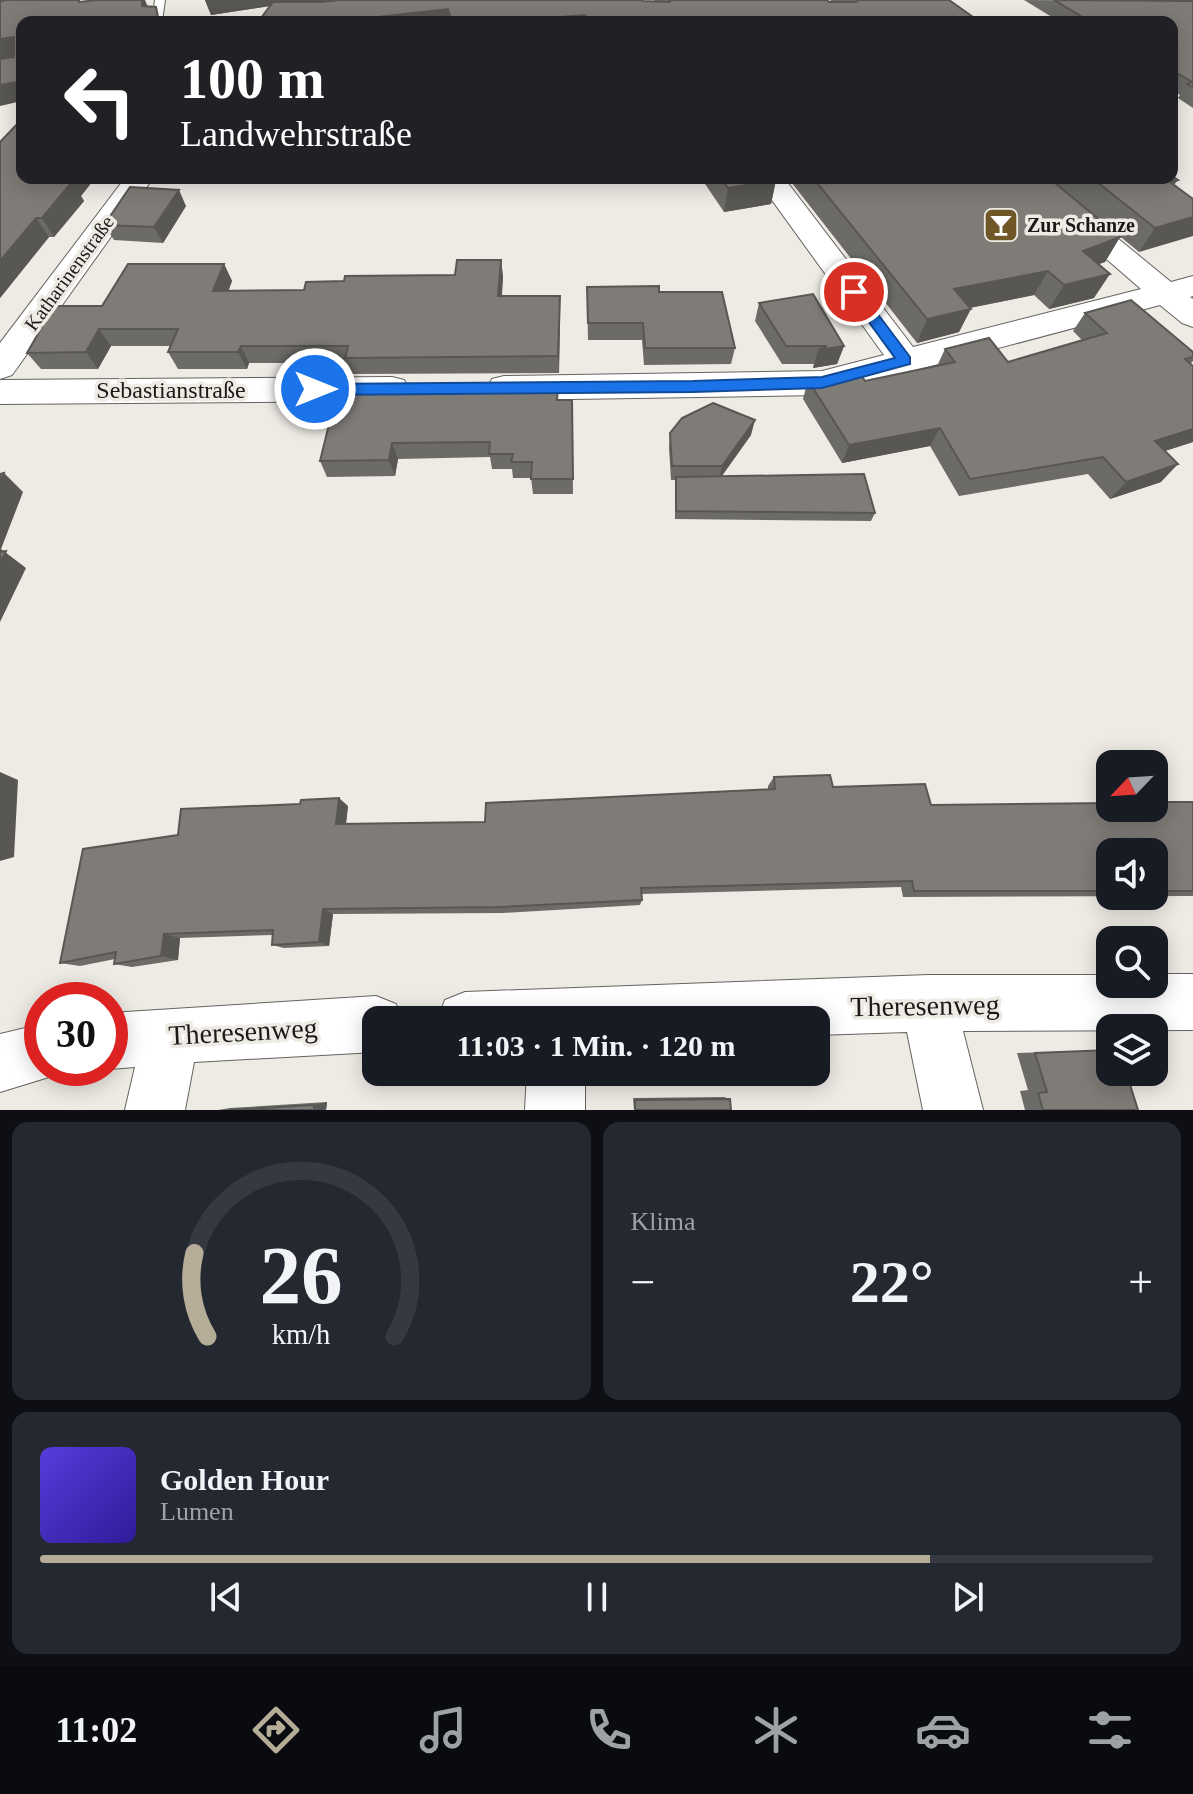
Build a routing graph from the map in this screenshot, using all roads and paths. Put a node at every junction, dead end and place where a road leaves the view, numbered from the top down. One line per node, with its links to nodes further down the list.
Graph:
1 (135, 184): 7 (street, Katharinenstraße)
2 (774, 184): 6 (street)
3 (1035, 184): 4 (street)
4 (1180, 290): 5 (street); 6 (street)
5 (1193, 316)
6 (905, 360): 8 (street)
7 (0, 367)
8 (472, 388)
9 (425, 389): 10 (street, Sebastianstraße)
10 (0, 392)
11 (1193, 1002): 12 (street, Theresenweg)
12 (929, 1003): 13 (street, Theresenweg); 22 (street)
13 (830, 1007)
14 (362, 1025): 15 (street, Theresenweg)
15 (171, 1035): 16 (street, Theresenweg); 20 (street)
16 (128, 1039)
17 (24, 1057): 18 (street)
18 (0, 1063)
19 (556, 1086): 21 (street)
20 (155, 1110)
21 (555, 1110)
22 (953, 1110)

